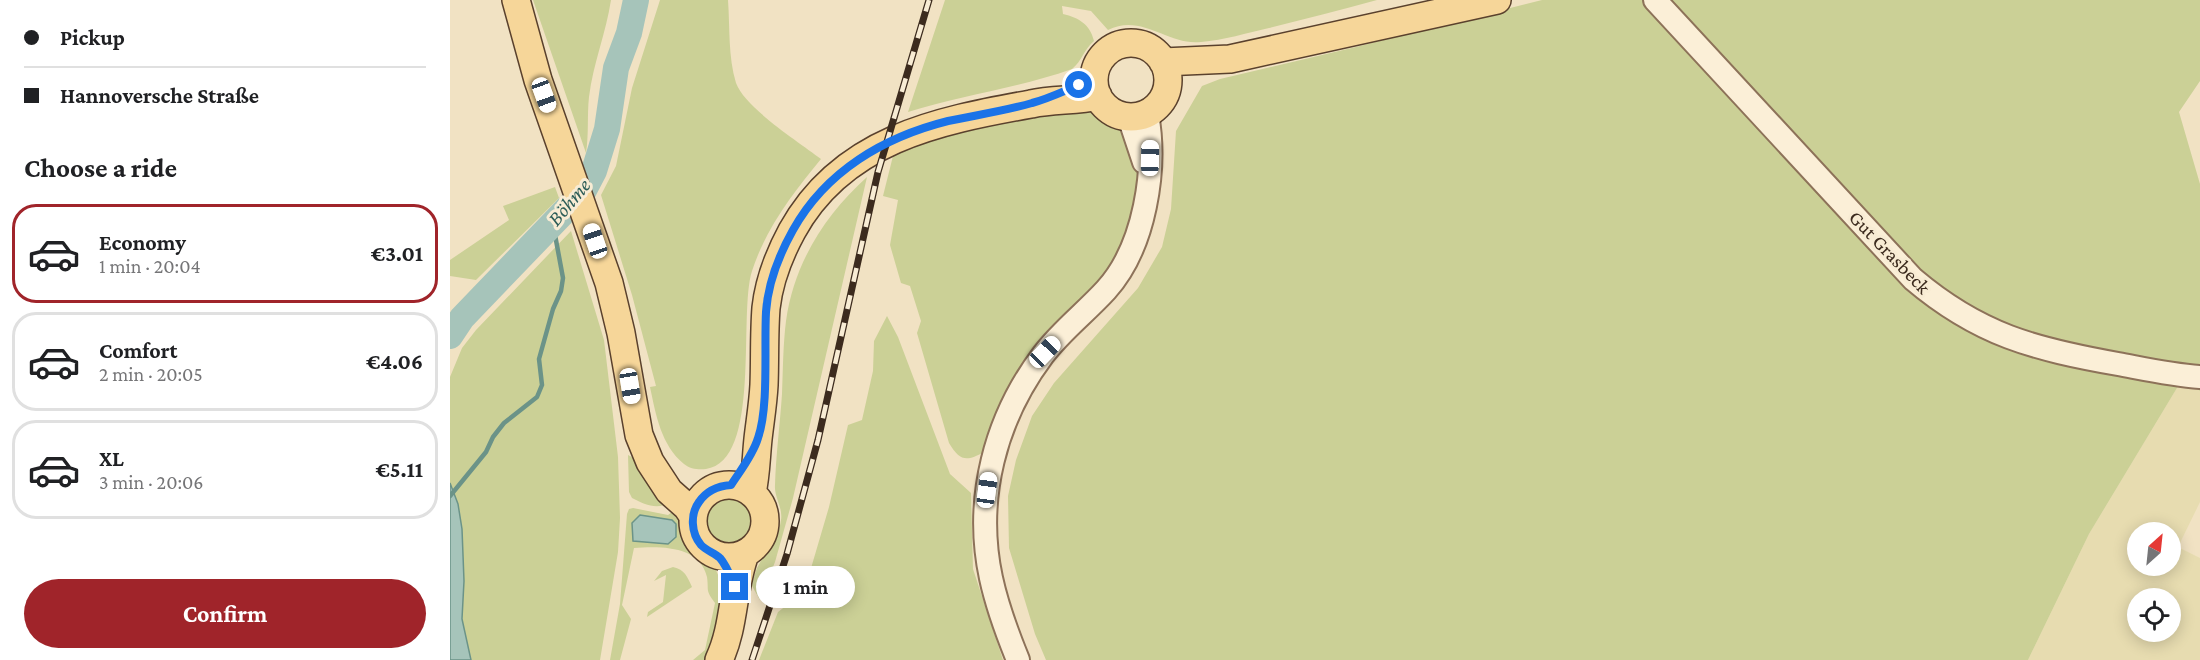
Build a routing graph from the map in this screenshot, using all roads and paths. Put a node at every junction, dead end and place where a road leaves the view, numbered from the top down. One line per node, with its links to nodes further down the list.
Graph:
1 (516, 0): 8 (main road)
2 (1497, 0): 4 (main road)
3 (1655, 0): 7 (street, Gut Grasbeck)
4 (1166, 73): 5 (main road); 6 (main road)
5 (1096, 88): 6 (main road); 9 (main road)
6 (1138, 116): 15 (street)
7 (2200, 377)
8 (658, 472): 9 (main road); 10 (main road)
9 (731, 490): 10 (main road); 11 (main road)
10 (693, 516): 12 (main road)
11 (745, 554): 12 (main road); 13 (main road)
12 (718, 556): 13 (main road)
13 (735, 587): 14 (main road)
14 (719, 660)
15 (1018, 660)

